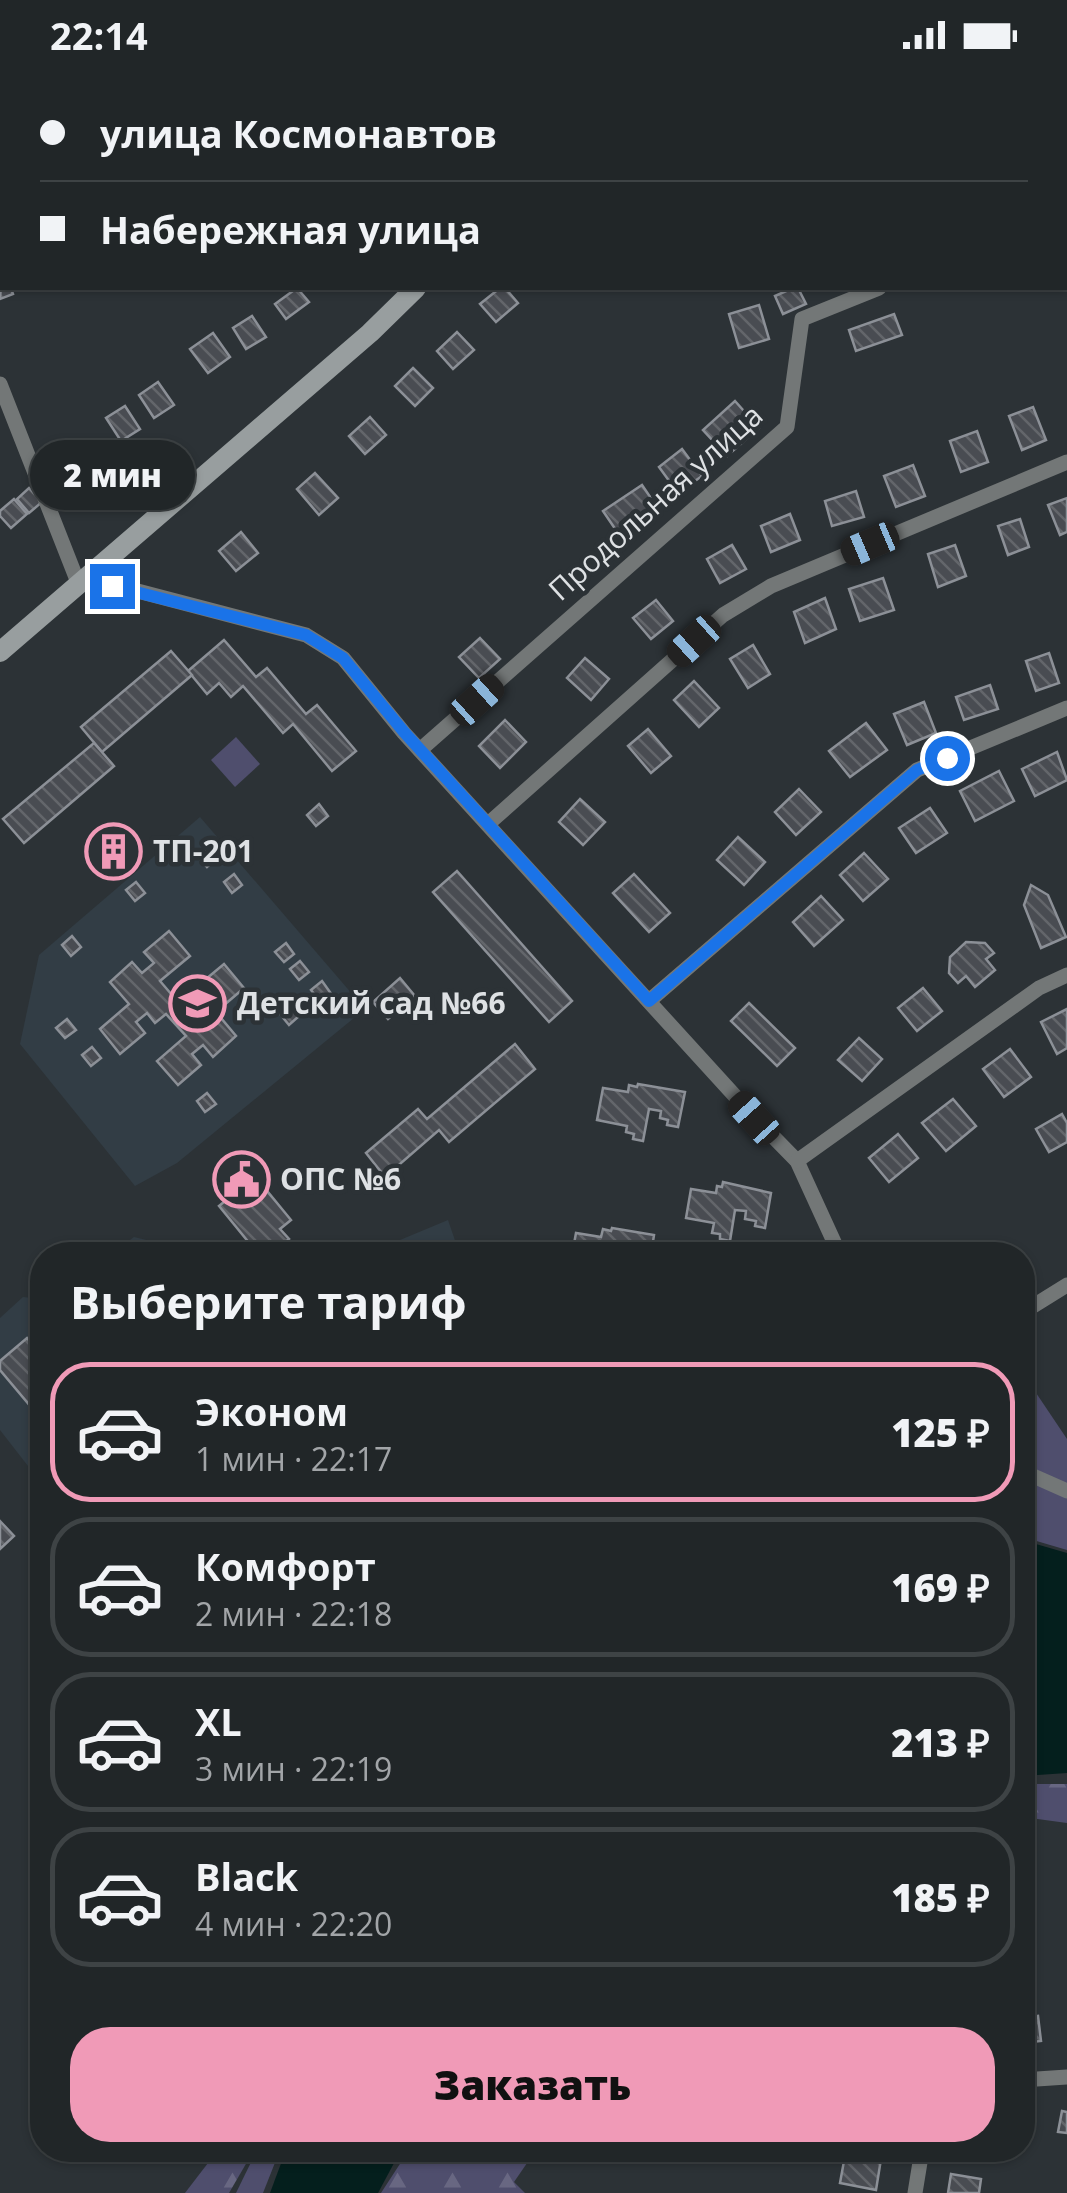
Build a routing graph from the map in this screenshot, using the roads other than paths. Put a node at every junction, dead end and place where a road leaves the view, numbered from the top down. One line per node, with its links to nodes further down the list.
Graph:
1 (414, 290): 5 (main road)
2 (874, 290): 8 (street, Продольная улица)
3 (0, 384): 5 (street)
4 (1067, 462): 9 (street)
5 (84, 582): 6 (main road); 8 (street)
6 (0, 652)
7 (1067, 708): 11 (street)
8 (420, 750): 9 (street)
9 (488, 824): 11 (street)
10 (1067, 975): 12 (street)
11 (649, 1001): 12 (street)
12 (798, 1162): 13 (street)
13 (834, 1242)
14 (1067, 1285): 15 (street)
15 (1035, 1305)
16 (1035, 1477): 17 (street)
17 (1067, 1491)
18 (1067, 2078): 19 (street)
19 (1035, 2079)
20 (920, 2162): 21 (street)
21 (915, 2193)

